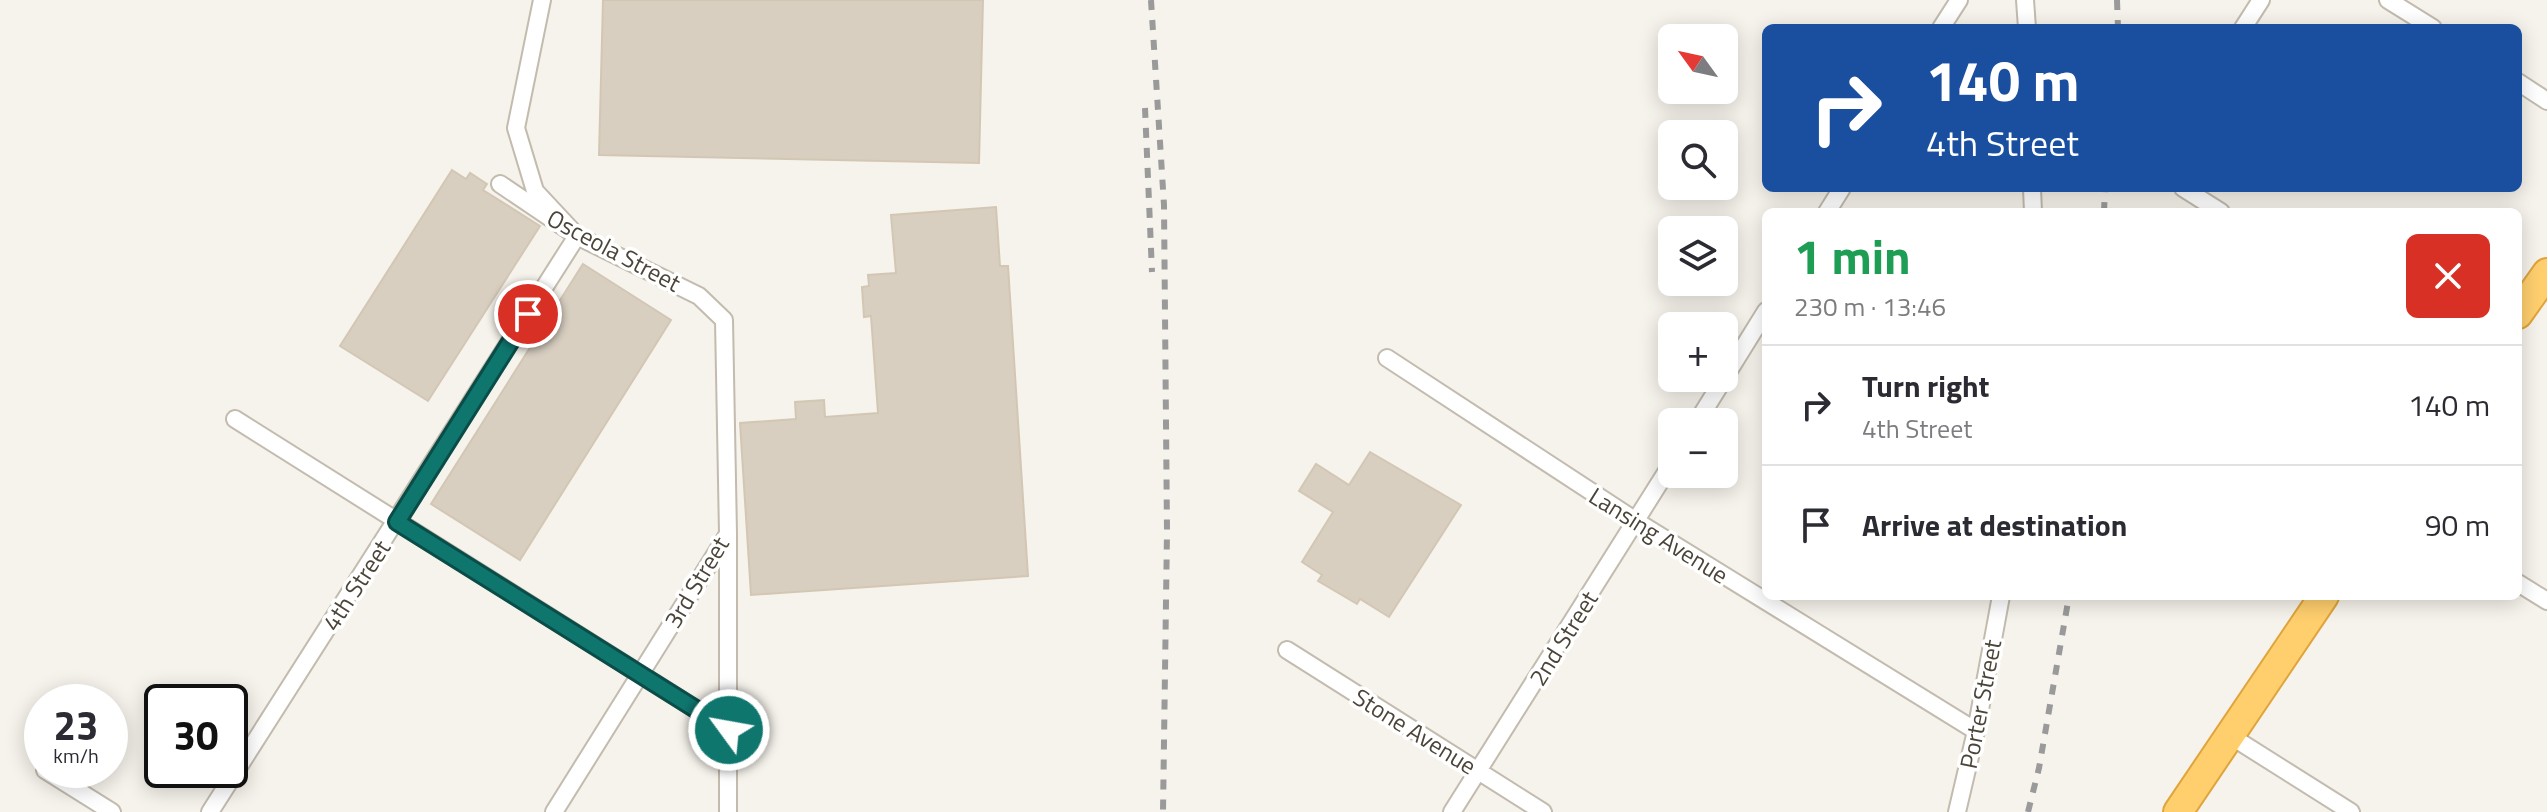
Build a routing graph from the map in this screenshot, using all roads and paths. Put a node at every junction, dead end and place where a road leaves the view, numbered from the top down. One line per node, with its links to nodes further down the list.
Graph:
1 (542, 0): 15 (street)
2 (1959, 0): 6 (street)
3 (2025, 0): 7 (street)
4 (2261, 0): 8 (street)
5 (2388, 0): 9 (street)
6 (1944, 24)
7 (2027, 24)
8 (2246, 24)
9 (2427, 24)
10 (2522, 85): 11 (street)
11 (2547, 101)
12 (500, 184): 15 (street, Osceola Street)
13 (2189, 192): 14 (street)
14 (2215, 208)
15 (577, 236): 19 (street, Osceola Street); 25 (street, 4th Street)
16 (2547, 273): 17 (highway)
17 (2522, 308)
18 (1762, 317): 21 (street)
19 (724, 320): 26 (street, 3rd Street)
20 (1387, 358): 24 (street, Lansing Avenue)
21 (1706, 408)
22 (235, 419): 25 (street)
23 (1658, 486): 24 (street, 2nd Street)
24 (1636, 521): 28 (street, Lansing Avenue); 38 (street, 2nd Street)
25 (397, 522): 34 (street); 41 (street, 4th Street)
26 (728, 534): 34 (street, 3rd Street); 35 (street)
27 (2522, 585): 32 (street)
28 (1762, 599)
29 (1764, 600): 36 (street, Lansing Avenue)
30 (2000, 600): 36 (street, Porter Street)
31 (2321, 600): 37 (highway)
32 (2547, 601)
33 (1287, 650): 38 (street, Stone Avenue)
34 (642, 675): 35 (street); 42 (street, 3rd Street)
35 (729, 730): 43 (street)
36 (1976, 731): 46 (street, Porter Street)
37 (2229, 735): 47 (highway); 48 (street)
38 (1477, 771): 44 (street, 2nd Street); 45 (street, Stone Avenue)
39 (74, 788): 40 (street)
40 (112, 812)
41 (210, 812)
42 (554, 812)
43 (728, 812)
44 (1452, 812)
45 (1543, 812)
46 (1957, 812)
47 (2178, 812)
48 (2351, 812)

